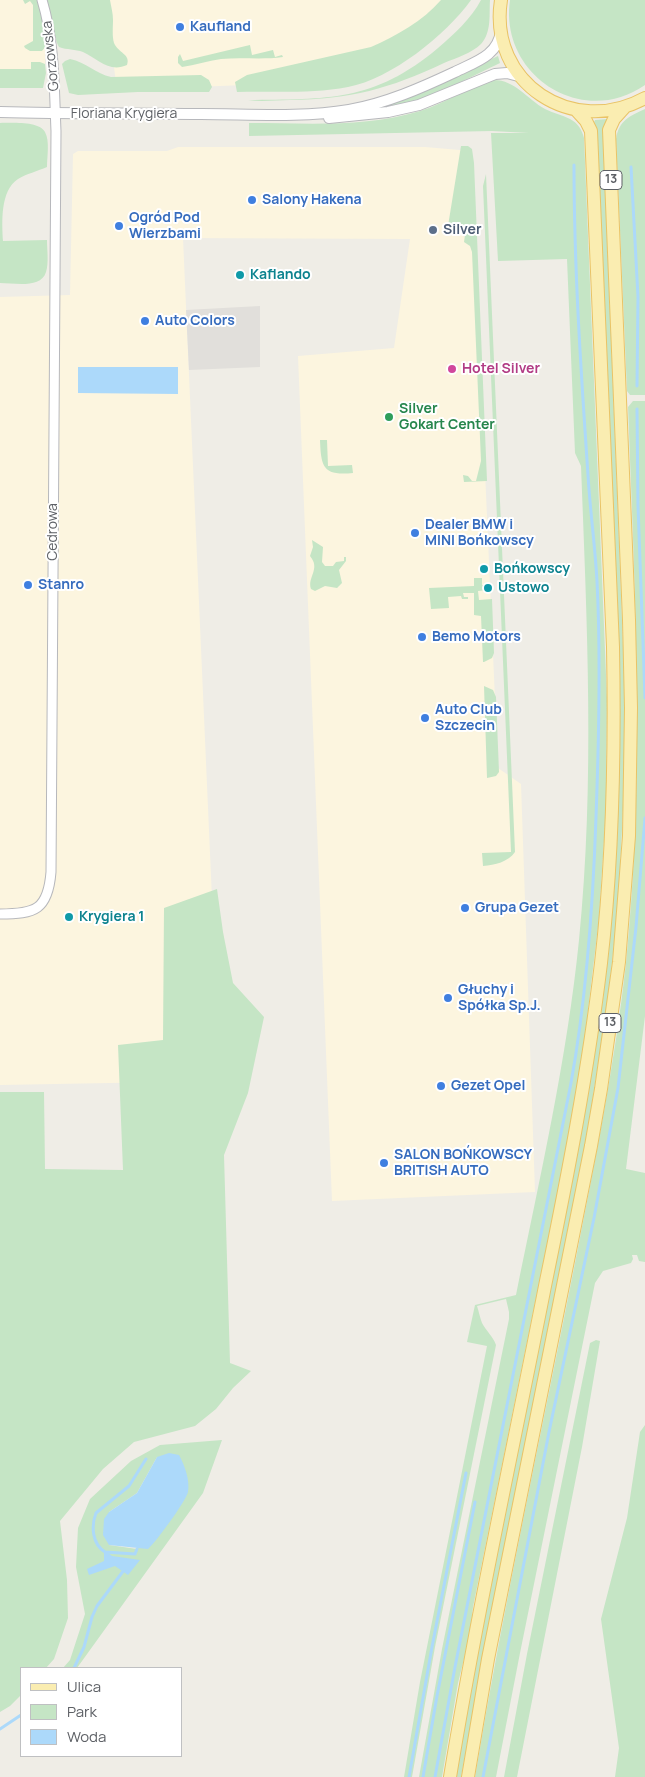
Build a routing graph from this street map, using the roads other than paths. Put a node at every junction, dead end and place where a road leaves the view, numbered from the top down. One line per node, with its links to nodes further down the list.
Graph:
1 (42, 0): 9 (street, Gorzowska)
2 (501, 0): 3 (main road, 13)
3 (500, 32): 4 (main road, 13); 10 (street, Floriana Krygiera)
4 (522, 77): 7 (main road, 13); 10 (street, Floriana Krygiera)
5 (645, 98): 6 (main road, 13)
6 (624, 108): 7 (main road, 13); 13 (main road, 13)
7 (576, 110): 12 (main road, 13)
8 (0, 112): 9 (street, Floriana Krygiera)
9 (55, 113): 10 (street, Floriana Krygiera); 11 (street, Cedrowa)
10 (248, 114)
11 (0, 914)
12 (450, 1777)
13 (468, 1777)

